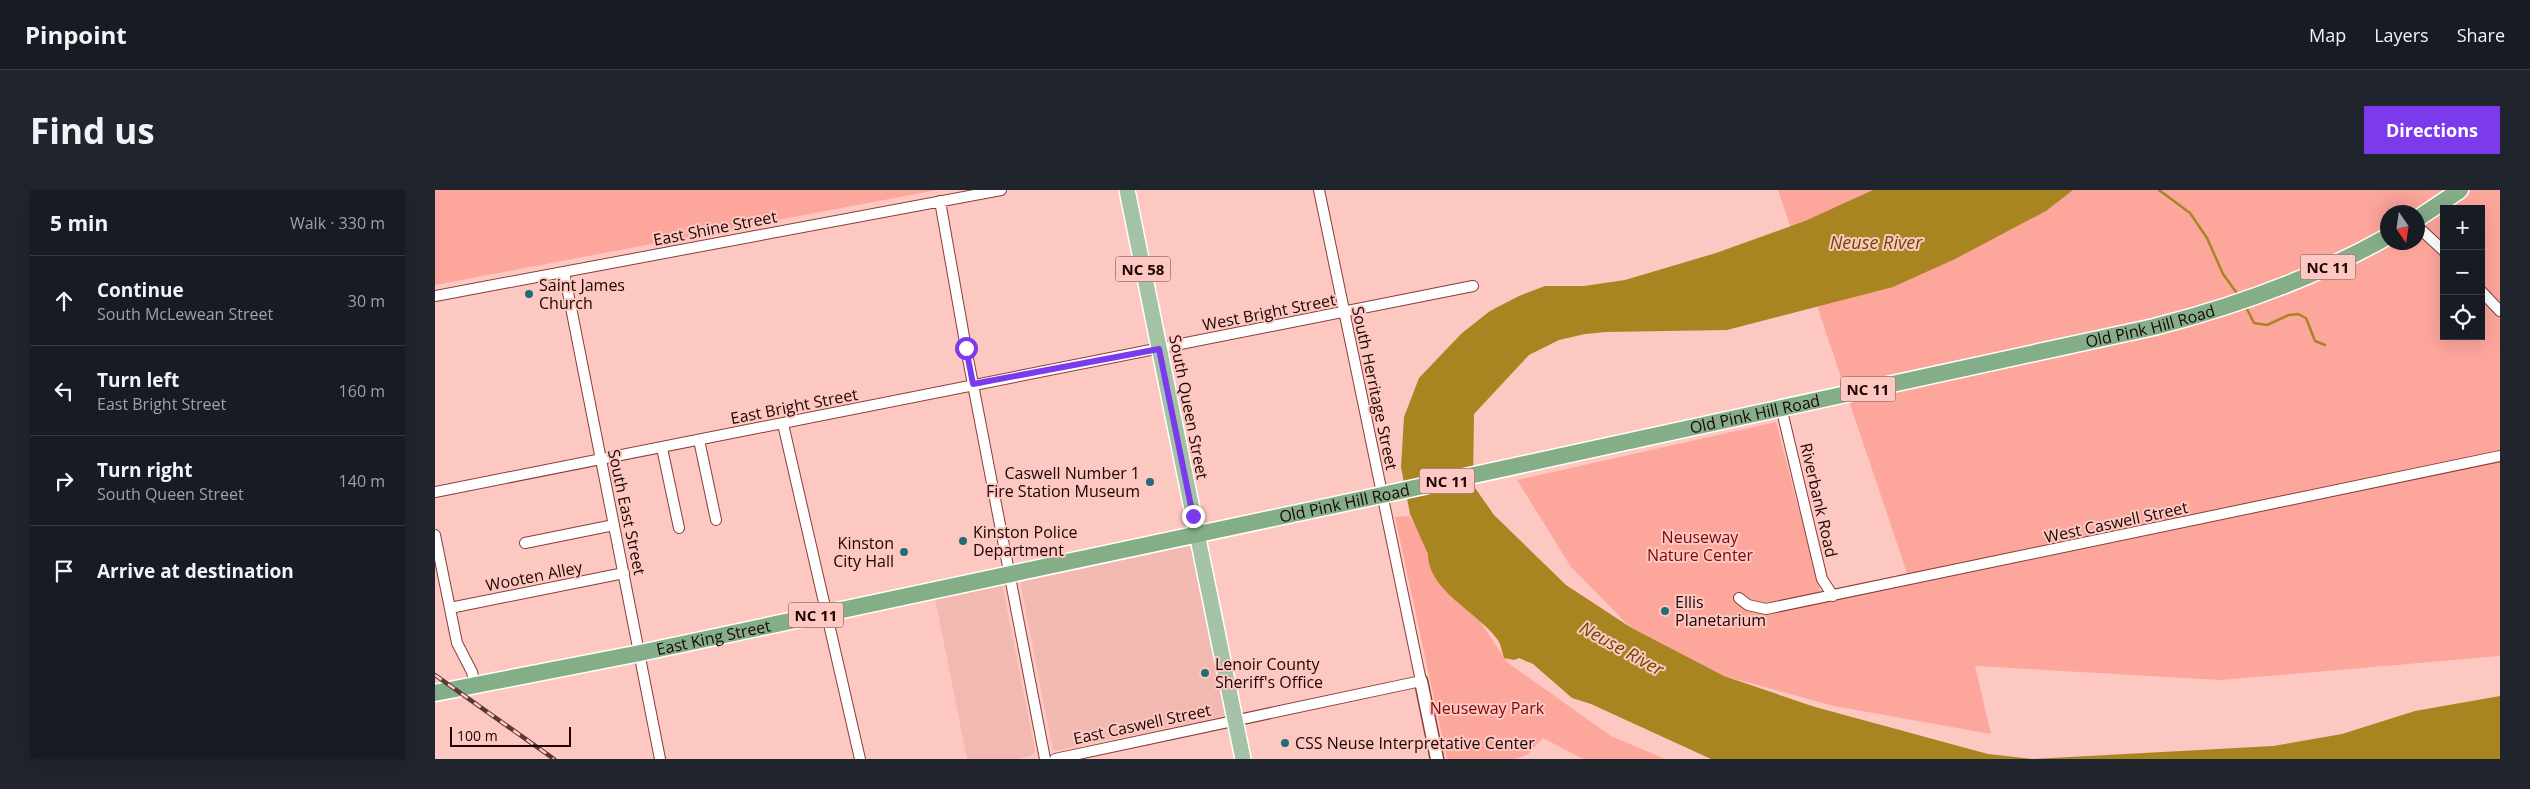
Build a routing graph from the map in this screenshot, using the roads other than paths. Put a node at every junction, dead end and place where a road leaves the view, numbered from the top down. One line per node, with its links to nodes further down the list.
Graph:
1 (1001, 190): 5 (street, East Shine Street)
2 (1127, 190): 16 (main road, South Queen Street / NC 58)
3 (1319, 190): 15 (street, South Herritage Street)
4 (2460, 190): 6 (highway)
5 (940, 201): 10 (street, East Shine Street); 17 (street)
6 (2425, 214)
7 (2425, 233): 9 (street)
8 (2380, 240): 18 (highway, Old Pink Hill Road / NC 11)
9 (2443, 250)
10 (563, 272): 13 (street, East Shine Street); 23 (street, South East Street)
11 (1473, 286): 15 (street, West Bright Street)
12 (2485, 295): 14 (street)
13 (435, 296)
14 (2500, 311)
15 (1343, 312): 16 (street, West Bright Street); 25 (street, South Herritage Street)
16 (1159, 349): 17 (street, East Bright Street); 29 (main road, South Queen Street / NC 58)
17 (973, 384): 19 (street, East Bright Street); 32 (street)
18 (1781, 407): 25 (highway, Old Pink Hill Road / NC 11); 34 (street, Riverbank Road)
19 (783, 424): 20 (street, East Bright Street); 37 (street)
20 (699, 440): 21 (street, East Bright Street); 26 (street)
21 (662, 448): 23 (street, East Bright Street); 28 (street)
22 (2500, 456): 34 (street, West Caswell Street)
23 (601, 459): 24 (street, East Bright Street); 27 (street, South East Street)
24 (435, 492)
25 (1386, 494): 29 (highway, Old Pink Hill Road / NC 11); 39 (street, South Herritage Street)
26 (716, 520)
27 (614, 525): 31 (street); 33 (street, South East Street)
28 (679, 528)
29 (1196, 533): 32 (highway, East King Street / NC 11); 42 (main road, South Queen Street / NC 58)
30 (435, 535): 36 (street)
31 (525, 542)
32 (1008, 573): 37 (highway, East King Street / NC 11); 45 (street)
33 (624, 574): 36 (street, Wooten Alley); 38 (street, South East Street)
34 (1833, 596): 35 (street, West Caswell Street)
35 (1739, 598)
36 (450, 608): 40 (street)
37 (826, 613): 38 (highway, East King Street / NC 11); 44 (street)
38 (640, 653): 40 (highway, East King Street / NC 11); 43 (street, South East Street)
39 (1421, 681): 42 (street); 48 (street)
40 (475, 685): 41 (highway, East King Street / NC 11)
41 (435, 693)
42 (1235, 719): 46 (street, East Caswell Street); 47 (main road, NC 58)
43 (661, 759)
44 (860, 759)
45 (1045, 759)
46 (1055, 759)
47 (1243, 759)
48 (1437, 759)

